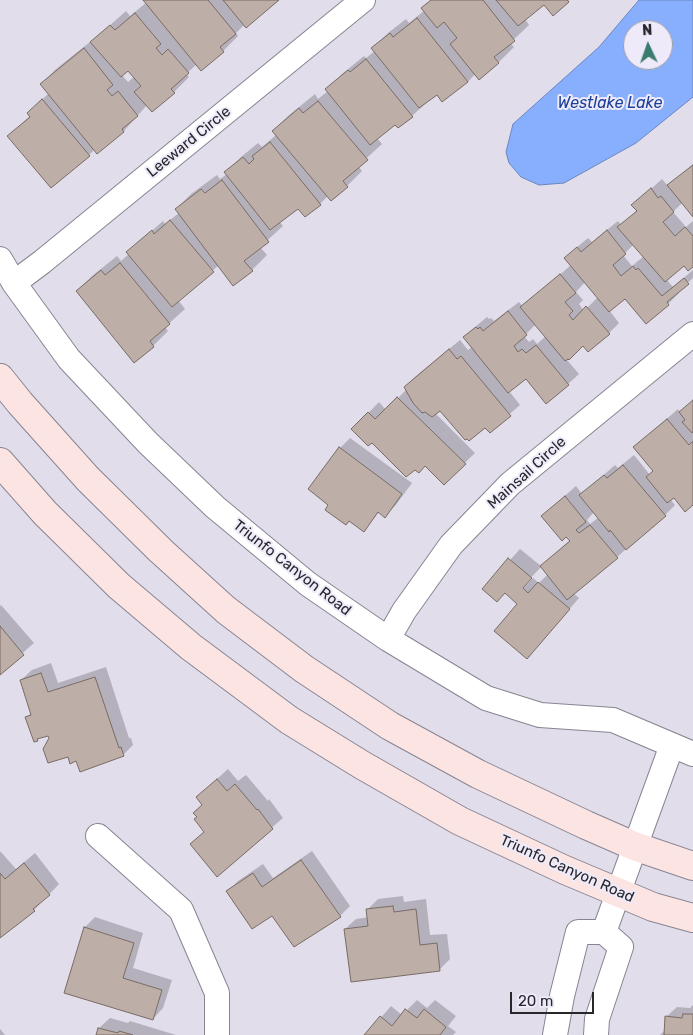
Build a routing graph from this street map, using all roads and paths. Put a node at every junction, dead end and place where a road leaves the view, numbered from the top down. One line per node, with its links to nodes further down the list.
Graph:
1 (363, 0): 3 (street, Leeward Circle)
2 (0, 259): 3 (street, Triunfo Canyon Road)
3 (14, 283): 7 (street, Triunfo Canyon Road)
4 (693, 334): 7 (street, Mainsail Circle)
5 (0, 378): 11 (street)
6 (0, 462): 13 (street, Triunfo Canyon Road)
7 (388, 639): 8 (street, Triunfo Canyon Road)
8 (672, 745): 9 (street, Triunfo Canyon Road); 11 (street)
9 (693, 754)
10 (98, 836): 16 (street)
11 (634, 846): 12 (street); 13 (street)
12 (693, 866)
13 (618, 892): 14 (street, Triunfo Canyon Road); 15 (street)
14 (693, 918)
15 (604, 932): 17 (street); 18 (street)
16 (217, 1035)
17 (555, 1035)
18 (596, 1035)

